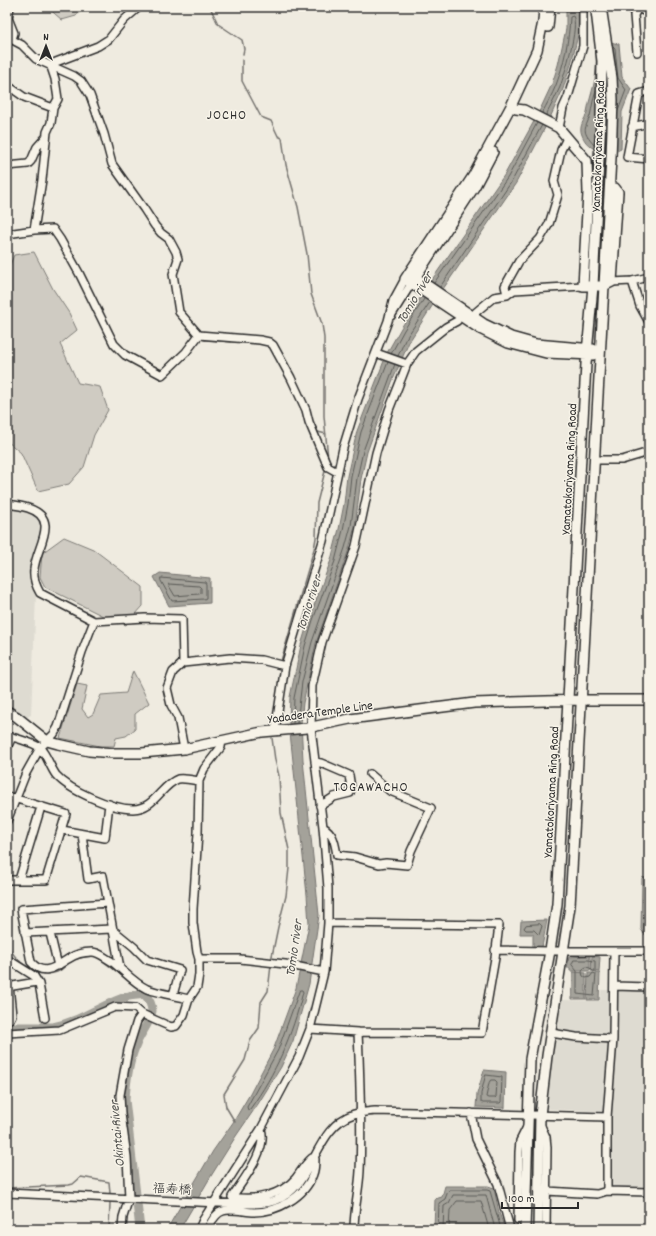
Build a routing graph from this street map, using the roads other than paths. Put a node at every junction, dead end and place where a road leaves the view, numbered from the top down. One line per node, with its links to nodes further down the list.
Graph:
1 (10, 7): 11 (street)
2 (140, 7): 13 (street)
3 (544, 7): 17 (main road)
4 (550, 7): 17 (main road)
5 (584, 7): 20 (street)
6 (596, 7): 10 (main road, Yamatokoriyama Ring Road)
7 (601, 7): 10 (main road, Yamatokoriyama Ring Road)
8 (638, 8): 9 (street); 12 (street)
9 (649, 14)
10 (603, 36): 31 (main road, Yamatokoriyama Ring Road); 32 (main road, Yamatokoriyama Ring Road)
11 (12, 37): 13 (street)
12 (637, 52)
13 (51, 67): 16 (street); 37 (street)
14 (7, 85): 16 (street)
15 (649, 91): 19 (street)
16 (54, 108): 21 (street)
17 (518, 110): 20 (main road, Yamatokoriyama Ring Road); 29 (main road)
18 (649, 123): 19 (street)
19 (632, 128): 23 (street)
20 (557, 130): 22 (main road, Yamatokoriyama Ring Road)
21 (46, 137): 24 (street); 26 (street)
22 (566, 137): 25 (main road, Yamatokoriyama Ring Road); 33 (street)
23 (649, 159)
24 (7, 166)
25 (600, 187): 31 (main road, Yamatokoriyama Ring Road); 32 (main road, Yamatokoriyama Ring Road)
26 (34, 230): 27 (street); 37 (street)
27 (7, 234)
28 (649, 277): 30 (street)
29 (414, 281): 38 (main road); 40 (street)
30 (632, 281): 31 (street); 36 (street)
31 (608, 284): 32 (main road); 39 (main road, Yamatokoriyama Ring Road)
32 (588, 286): 33 (street); 38 (main road, Yamatokoriyama Ring Road)
33 (507, 295): 34 (street)
34 (476, 312)
35 (457, 321): 41 (street)
36 (649, 322)
37 (199, 335): 44 (street)
38 (587, 352): 39 (main road); 49 (main road, Yamatokoriyama Ring Road)
39 (601, 353): 43 (main road, Yamatokoriyama Ring Road)
40 (379, 354): 41 (street); 44 (street)
41 (407, 364): 53 (street)
42 (649, 452): 43 (street)
43 (595, 460): 50 (main road, Yamatokoriyama Ring Road)
44 (337, 472): 48 (street)
45 (7, 504): 46 (street)
46 (94, 621): 47 (street); 56 (street)
47 (183, 662): 48 (street); 59 (street)
48 (285, 666): 54 (street)
49 (568, 700): 50 (main road, Yadadera Temple Line); 53 (main road, Yadadera Temple Line); 80 (main road, Yamatokoriyama Ring Road)
50 (581, 700): 51 (main road, Yadadera Temple Line); 81 (main road, Yamatokoriyama Ring Road)
51 (649, 700)
52 (7, 711): 56 (main road, Yadadera Temple Line)
53 (309, 728): 54 (main road, Yadadera Temple Line); 60 (street)
54 (278, 731): 55 (main road, Yadadera Temple Line)
55 (222, 740): 59 (main road, Yadadera Temple Line); 62 (street)
56 (47, 741): 58 (street); 59 (main road, Yadadera Temple Line)
57 (7, 748): 58 (street)
58 (40, 748): 64 (street); 65 (street)
59 (184, 749)
60 (314, 762): 66 (street); 66 (street)
61 (370, 774): 69 (street)
62 (200, 781): 65 (street); 85 (street)
63 (7, 796): 64 (street)
64 (16, 799): 67 (street); 68 (street)
65 (109, 804): 71 (street)
66 (320, 806): 69 (street)
67 (41, 807): 70 (street); 73 (street)
68 (7, 821)
69 (323, 828): 75 (street)
70 (62, 830): 71 (street); 73 (street)
71 (82, 834): 74 (street)
72 (7, 880): 73 (street)
73 (19, 880)
74 (108, 903): 76 (street); 77 (street)
75 (328, 923): 79 (street); 89 (street)
76 (112, 929): 78 (street); 88 (street); 94 (street)
77 (25, 933): 78 (street); 87 (street)
78 (50, 933): 86 (street)
79 (495, 950): 80 (street); 100 (street)
80 (550, 951): 81 (street); 106 (main road, Yamatokoriyama Ring Road)
81 (563, 951): 82 (street); 102 (main road, Yamatokoriyama Ring Road)
82 (614, 951): 83 (street); 92 (street)
83 (649, 951)
84 (7, 959): 90 (street)
85 (199, 959): 89 (street); 95 (street)
86 (58, 966): 87 (street); 88 (street)
87 (39, 968): 90 (street)
88 (120, 968): 94 (street)
89 (320, 971): 99 (street)
90 (36, 979): 91 (street); 97 (street)
91 (8, 986): 98 (street)
92 (614, 986): 93 (street); 103 (street)
93 (649, 987)
94 (173, 995): 95 (street)
95 (189, 999): 96 (street)
96 (145, 1016): 101 (street); 116 (street)
97 (45, 1018)
98 (7, 1019)
99 (310, 1029): 100 (street); 110 (street)
100 (358, 1032): 104 (street)
101 (7, 1033)
102 (551, 1033): 103 (street); 108 (main road, Yamatokoriyama Ring Road)
103 (613, 1039): 107 (street)
104 (362, 1113): 105 (street, 福寿橋); 111 (street, 福寿橋); 122 (street)
105 (471, 1113): 106 (street, 福寿橋); 123 (street)
106 (528, 1114): 108 (street, 福寿橋); 109 (main road, Yamatokoriyama Ring Road)
107 (607, 1117): 108 (street, 福寿橋); 112 (street)
108 (540, 1120): 113 (street); 125 (main road, Yamatokoriyama Ring Road)
109 (527, 1127): 118 (street); 124 (main road, Yamatokoriyama Ring Road)
110 (261, 1129): 111 (street); 117 (street)
111 (316, 1155): 117 (street, 福寿橋); 121 (street)
112 (606, 1190): 113 (street); 114 (street)
113 (547, 1191): 126 (street)
114 (649, 1192)
115 (7, 1193): 116 (street, 福寿橋)
116 (129, 1198): 117 (street, 福寿橋); 119 (street)
117 (215, 1202): 120 (street)
118 (518, 1220)
119 (122, 1229)
120 (199, 1229)
121 (207, 1229)
122 (354, 1229)
123 (510, 1229)
124 (525, 1229)
125 (538, 1229)
126 (546, 1229)

